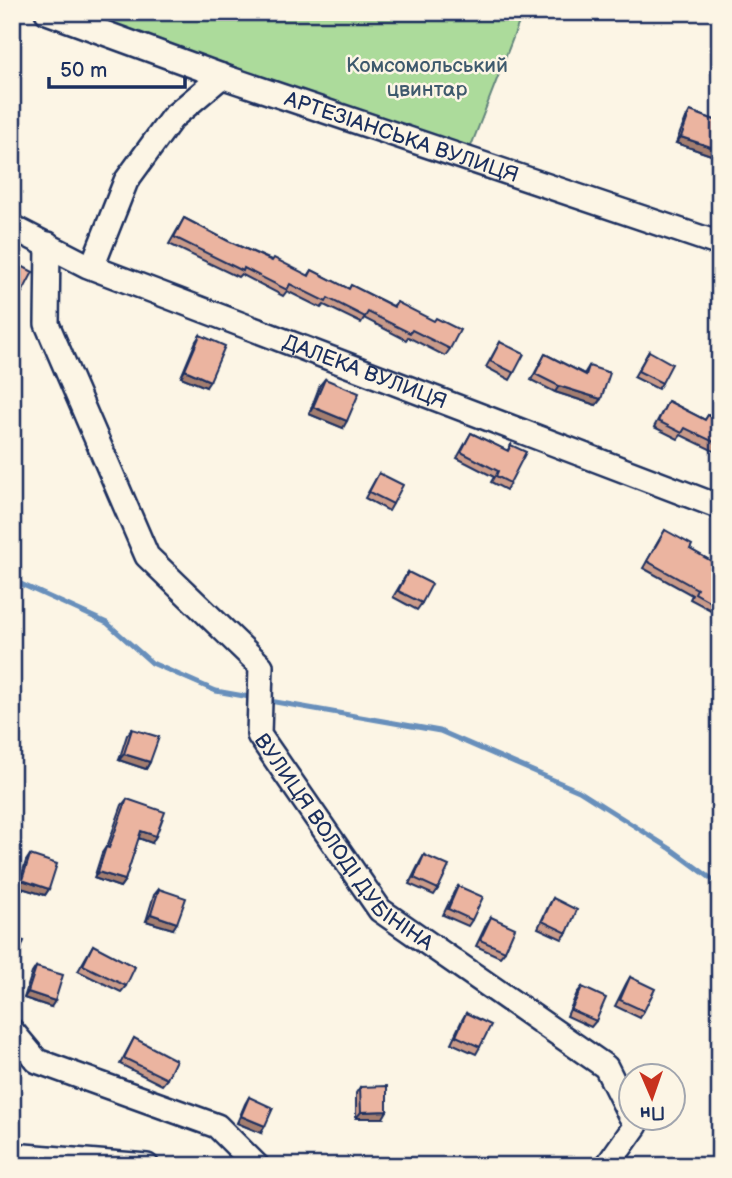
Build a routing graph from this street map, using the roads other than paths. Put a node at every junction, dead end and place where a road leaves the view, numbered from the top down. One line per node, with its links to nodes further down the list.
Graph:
1 (47, 12): 2 (street, АРТЕЗІАНСЬКА ВУЛИЦЯ)
2 (222, 76): 5 (street, АРТЕЗІАНСЬКА ВУЛИЦЯ); 6 (street)
3 (12, 228): 4 (street, ДАЛЕКА ВУЛИЦЯ)
4 (48, 244): 6 (street, ДАЛЕКА ВУЛИЦЯ); 9 (street, ВУЛИЦЯ ВОЛОДІ ДУБІНІНА)
5 (720, 244)
6 (92, 267): 7 (street, ДАЛЕКА ВУЛИЦЯ)
7 (720, 507)
8 (12, 1031): 13 (street)
9 (616, 1087)
10 (631, 1132): 14 (street, ВУЛИЦЯ ВОЛОДІ ДУБІНІНА)
11 (12, 1155): 12 (street)
12 (147, 1166)
13 (257, 1166)
14 (607, 1166)

